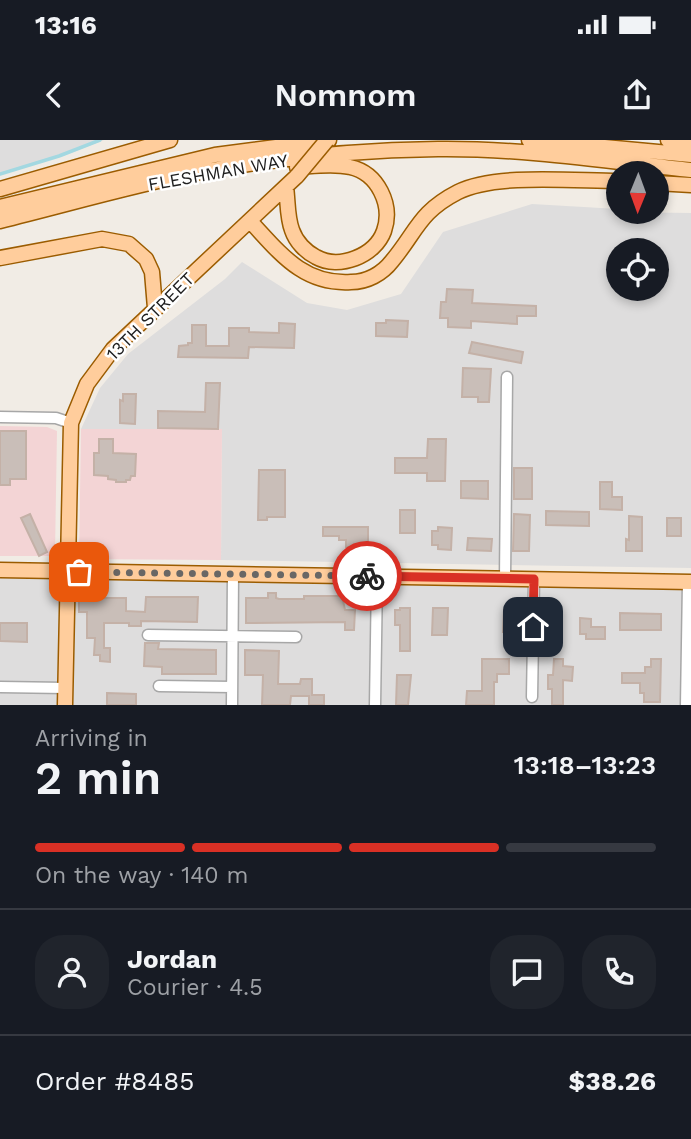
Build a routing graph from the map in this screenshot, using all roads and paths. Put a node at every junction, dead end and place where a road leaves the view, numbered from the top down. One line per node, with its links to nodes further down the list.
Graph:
1 (170, 140): 13 (main road)
2 (328, 140): 10 (main road, 13TH STREET, bridge); 14 (main road, FLESHMAN WAY)
3 (529, 140): 6 (main road)
4 (668, 140): 5 (main road)
5 (691, 145)
6 (691, 155)
7 (691, 170): 8 (main road, FLESHMAN WAY)
8 (194, 173): 10 (main road); 16 (main road, FLESHMAN WAY)
9 (606, 181): 15 (main road)
10 (291, 182): 15 (main road, 13TH STREET)
11 (669, 184): 12 (main road)
12 (691, 185)
13 (0, 189)
14 (0, 206)
15 (250, 221): 18 (main road, 13TH STREET)
16 (0, 222)
17 (0, 258): 18 (main road)
18 (155, 308): 21 (main road, 13TH STREET)
19 (507, 377): 26 (street)
20 (0, 416): 21 (street)
21 (71, 423): 23 (main road, 13TH STREET)
22 (0, 570): 23 (main road)
23 (67, 571): 24 (main road); 35 (main road, 13TH STREET)
24 (233, 574): 25 (main road); 30 (street)
25 (377, 577): 26 (main road); 39 (street)
26 (505, 579): 27 (main road)
27 (534, 579): 28 (main road); 36 (street)
28 (690, 582): 40 (street)
29 (148, 635): 30 (street)
30 (233, 636): 31 (street); 34 (street)
31 (296, 637)
32 (159, 686): 34 (street)
33 (0, 687): 35 (street)
34 (232, 687): 38 (street)
35 (65, 688): 37 (main road, 13TH STREET)
36 (532, 698)
37 (65, 705)
38 (232, 705)
39 (375, 705)
40 (686, 705)

